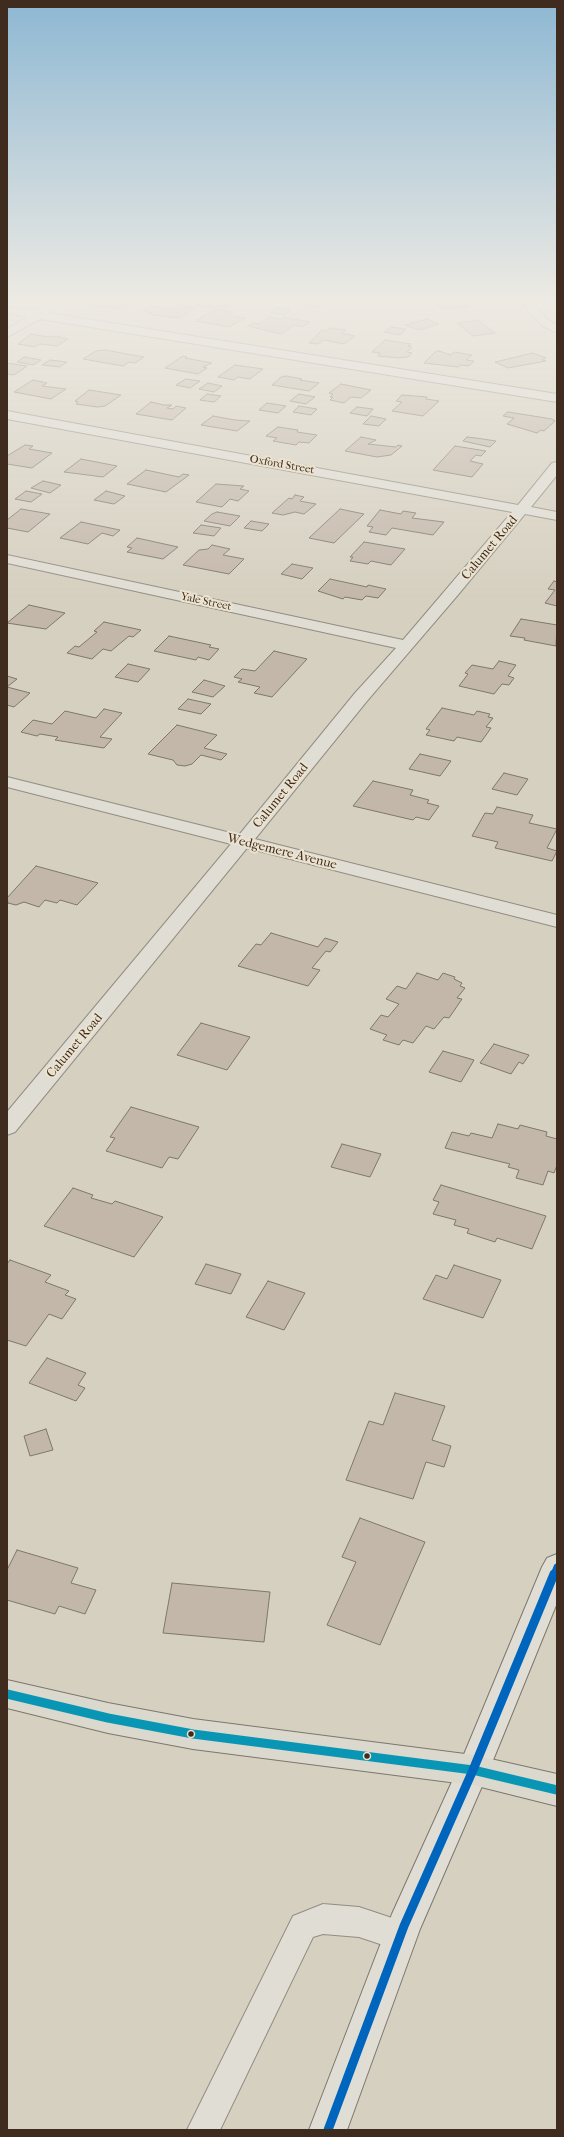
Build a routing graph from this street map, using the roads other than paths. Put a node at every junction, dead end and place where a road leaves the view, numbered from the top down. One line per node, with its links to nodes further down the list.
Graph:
1 (7, 415): 3 (street, Oxford Street)
2 (557, 466): 3 (street, Calumet Road)
3 (522, 510): 4 (street, Oxford Street); 6 (street, Calumet Road)
4 (557, 516)
5 (7, 559): 6 (street, Yale Street)
6 (406, 645): 8 (street, Calumet Road)
7 (7, 782): 8 (street, Wedgemere Avenue)
8 (243, 842): 9 (street, Wedgemere Avenue); 10 (street, Calumet Road)
9 (557, 921)
10 (7, 1127)
11 (557, 1567): 13 (street)
12 (7, 1694): 13 (highway)
13 (473, 1770): 14 (highway); 15 (street)
14 (557, 1790)
15 (401, 1936): 16 (lane); 17 (street)
16 (203, 2130)
17 (328, 2130)

